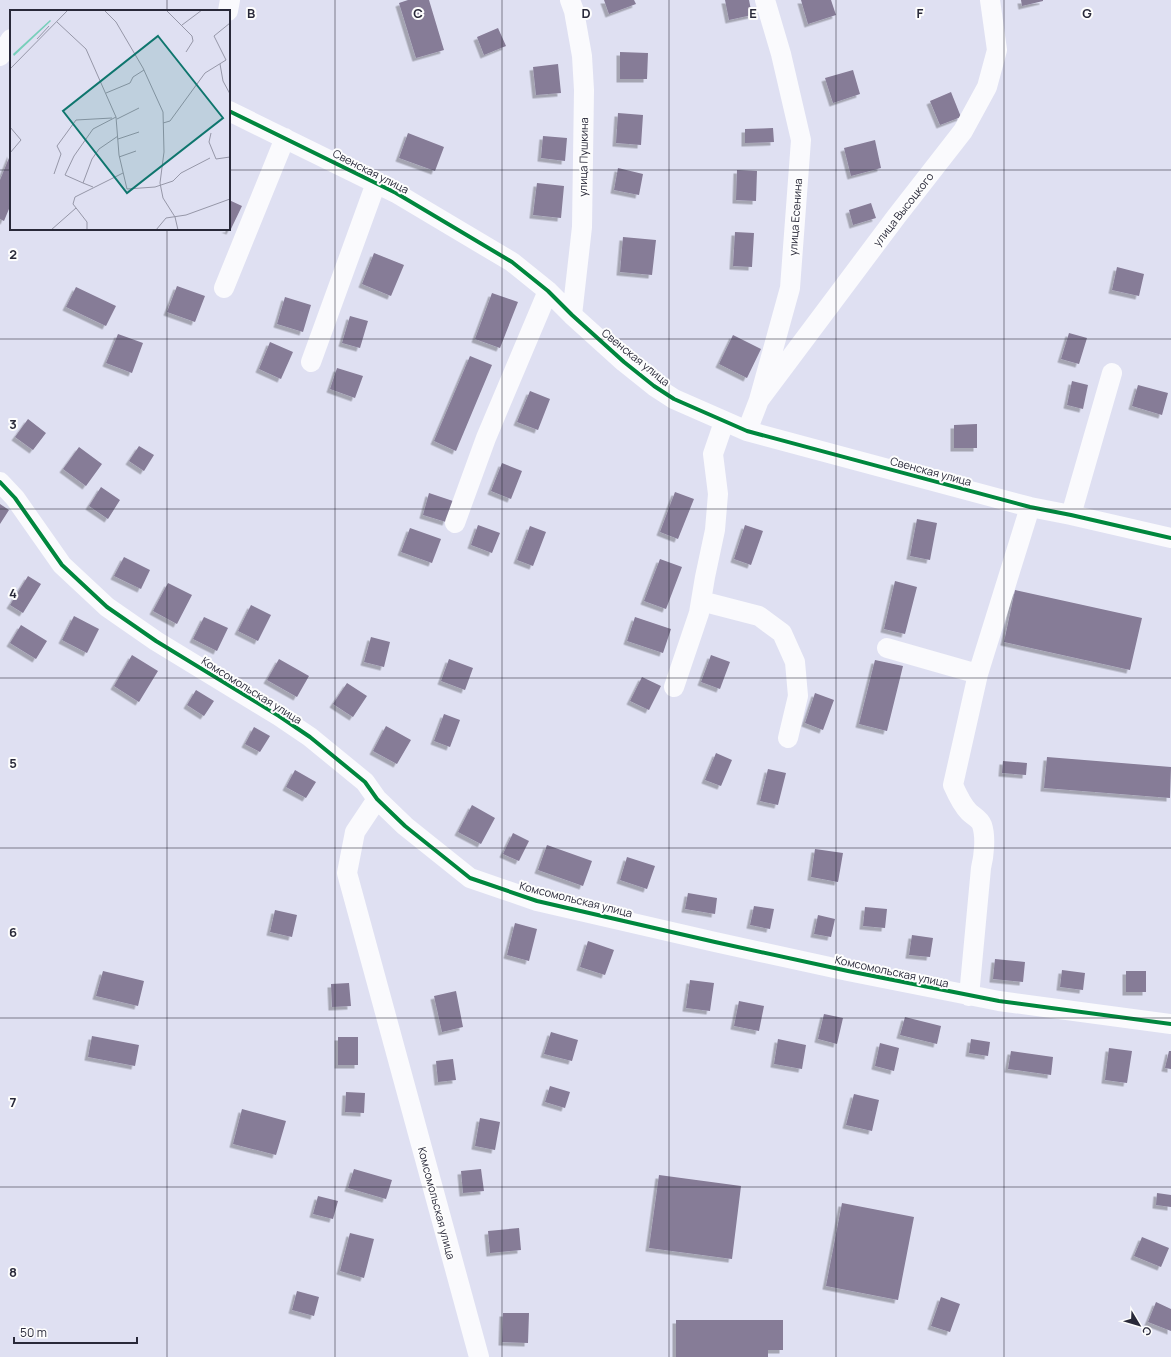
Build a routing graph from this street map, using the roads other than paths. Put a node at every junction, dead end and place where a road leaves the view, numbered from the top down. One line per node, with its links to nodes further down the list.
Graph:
1 (230, 0): 5 (street)
2 (570, 0): 13 (street, улица Пушкина)
3 (766, 0): 16 (street, улица Есенина)
4 (990, 0): 16 (street, улица Высоцкого)
5 (228, 10)
6 (10, 41): 7 (street)
7 (0, 56)
8 (230, 112): 9 (street, Свенская улица)
9 (285, 138): 10 (street, Свенская улица); 11 (street)
10 (376, 184): 12 (street, Свенская улица); 14 (street)
11 (224, 288)
12 (548, 291): 13 (street, Свенская улица); 22 (street)
13 (572, 315): 17 (street, Свенская улица)
14 (311, 362)
15 (1112, 374): 21 (street)
16 (759, 400): 18 (street, улица Есенина)
17 (724, 422): 18 (street, Свенская улица); 24 (street)
18 (747, 431): 20 (street, Свенская улица)
19 (0, 482): 29 (street, Комсомольская улица)
20 (1030, 507): 21 (street, Свенская улица); 26 (street)
21 (1071, 514): 23 (street, Свенская улица)
22 (455, 523)
23 (1171, 538)
24 (701, 601): 27 (street); 28 (street)
25 (888, 648): 26 (street)
26 (978, 674): 30 (street)
27 (674, 686)
28 (788, 738)
29 (377, 799): 30 (street, Комсомольская улица); 32 (street, Комсомольская улица)
30 (969, 996): 31 (street, Комсомольская улица)
31 (1171, 1024)
32 (479, 1357)

